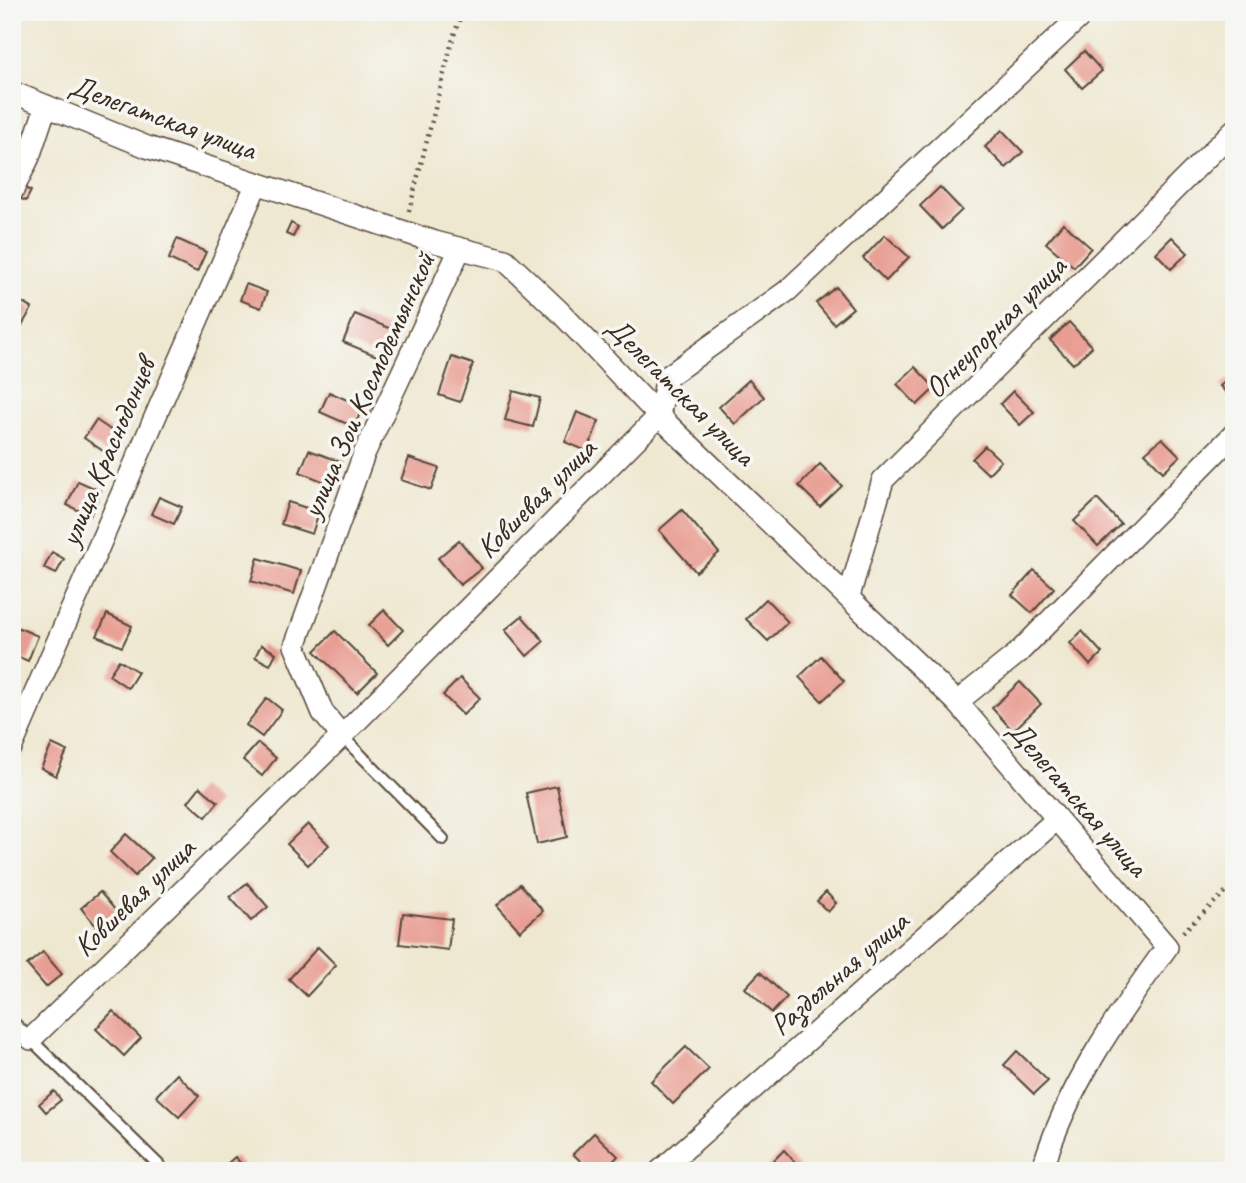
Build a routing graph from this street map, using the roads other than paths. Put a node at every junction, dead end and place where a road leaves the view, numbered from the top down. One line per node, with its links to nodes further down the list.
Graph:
1 (1085, 12): 8 (street)
2 (12, 92): 3 (street, Делегатская улица)
3 (46, 106): 5 (street, Делегатская улица); 6 (street)
4 (1234, 130): 10 (street, Огнеупорная улица)
5 (257, 183): 7 (street, Делегатская улица); 13 (street, улица Краснодонцев)
6 (12, 192)
7 (460, 249): 8 (street, Делегатская улица); 12 (street, улица Зои Космодемьянской)
8 (659, 416): 10 (street, Делегатская улица); 12 (street, Ковшевая улица)
9 (1234, 434): 11 (street)
10 (849, 596): 11 (street, Делегатская улица)
11 (957, 702): 14 (street, Делегатская улица)
12 (342, 736): 15 (lane); 17 (street, Ковшевая улица)
13 (12, 746)
14 (1057, 819): 19 (street, Раздольная улица); 20 (street, Делегатская улица)
15 (443, 839)
16 (12, 1021): 17 (lane)
17 (31, 1039): 18 (lane)
18 (165, 1171)
19 (660, 1171)
20 (1042, 1171)

